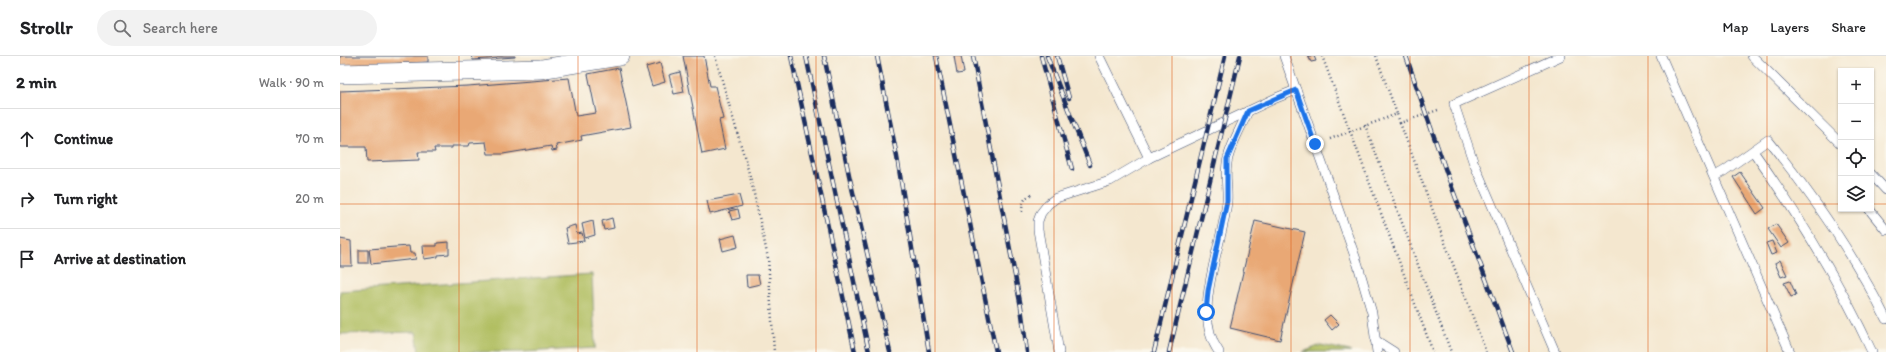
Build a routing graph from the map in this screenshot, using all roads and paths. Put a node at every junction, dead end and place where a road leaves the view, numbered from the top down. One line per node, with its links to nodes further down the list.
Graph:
1 (620, 56): 10 (street)
2 (715, 56): 29 (path)
3 (1099, 56): 21 (lane)
4 (1284, 56): 11 (lane)
5 (1322, 56): 17 (path)
6 (1376, 56): 14 (path)
7 (1561, 56): 12 (lane)
8 (1661, 56): 22 (lane)
9 (1752, 56): 19 (lane)
10 (340, 74)
11 (1296, 90): 13 (lane); 28 (lane)
12 (1454, 104): 15 (path); 37 (lane)
13 (1248, 111): 21 (lane); 31 (lane)
14 (1397, 114): 15 (path); 16 (path)
15 (1400, 123): 36 (path)
16 (1365, 125): 17 (path); 35 (path)
17 (1350, 131): 18 (path); 34 (path)
18 (1344, 133)
19 (1838, 141)
20 (1753, 151): 22 (lane); 27 (lane); 39 (lane)
21 (1149, 158): 30 (lane)
22 (1714, 176): 38 (lane)
23 (1873, 176): 24 (lane)
24 (1886, 190)
25 (1872, 212): 26 (lane)
26 (1886, 230)
27 (1886, 319)
28 (1375, 340): 32 (lane); 33 (lane)
29 (774, 352)
30 (1059, 352)
31 (1219, 352)
32 (1377, 352)
33 (1394, 352)
34 (1433, 352)
35 (1451, 352)
36 (1486, 352)
37 (1556, 352)
38 (1790, 352)
39 (1872, 352)

